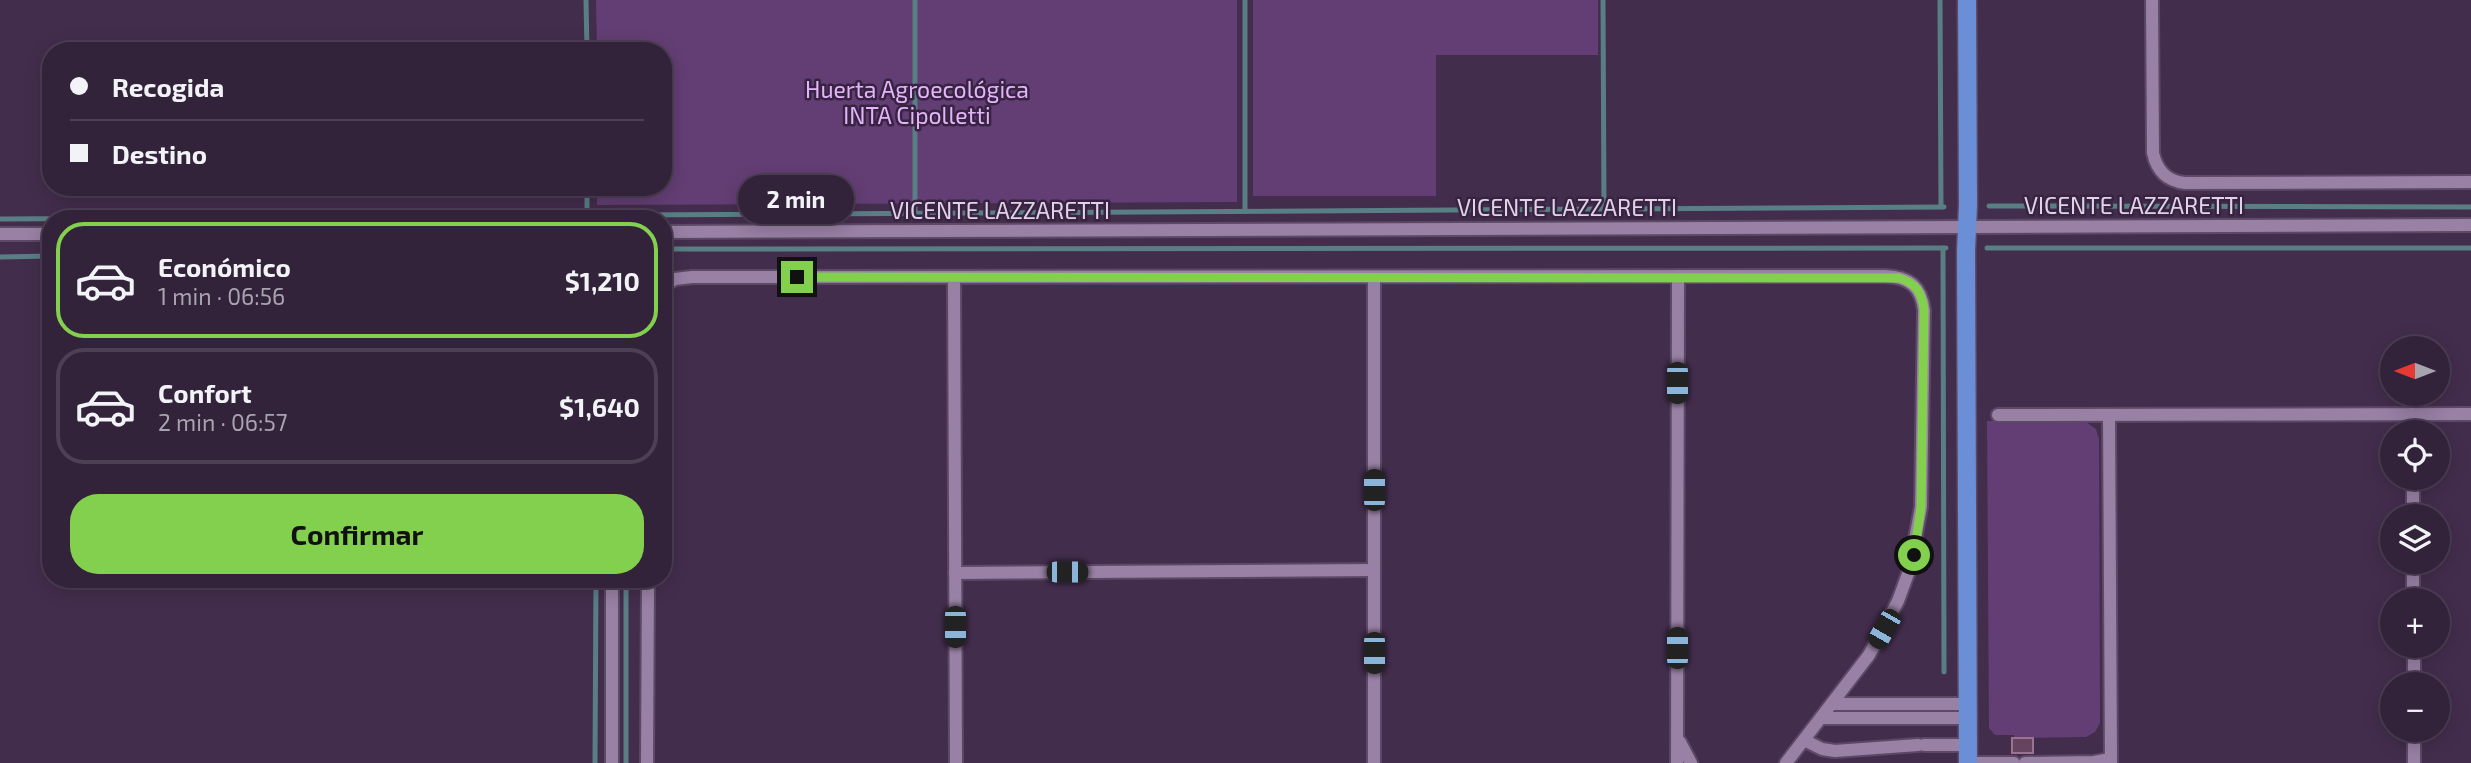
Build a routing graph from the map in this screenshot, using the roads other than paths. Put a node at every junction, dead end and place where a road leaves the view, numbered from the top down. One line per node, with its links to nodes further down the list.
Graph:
1 (1967, 0): 5 (main road)
2 (2152, 0): 3 (street)
3 (2471, 182)
4 (2471, 225): 5 (street, VICENTE LAZZARETTI)
5 (1967, 227): 6 (street, VICENTE LAZZARETTI); 23 (main road)
6 (672, 232)
7 (0, 234): 8 (street)
8 (42, 234)
9 (1374, 276): 10 (street); 11 (street); 18 (street)
10 (1678, 276): 22 (street); 25 (street)
11 (954, 277): 12 (street); 19 (street)
12 (672, 281)
13 (2412, 414): 14 (street); 16 (street); 17 (street)
14 (2471, 414)
15 (1998, 415): 16 (street)
16 (2109, 415): 29 (street)
17 (2412, 420)
18 (1374, 570): 19 (street); 33 (street)
19 (955, 572): 32 (street)
20 (612, 588): 30 (street)
21 (648, 588): 31 (street)
22 (1832, 704): 23 (street); 24 (street)
23 (1967, 711): 24 (street); 28 (main road)
24 (1821, 718): 26 (street)
25 (1677, 728): 34 (street); 35 (street)
26 (1804, 740): 28 (street); 36 (street)
27 (2414, 742): 40 (street)
28 (1967, 745): 37 (main road)
29 (2111, 761): 39 (street)
30 (612, 763)
31 (648, 763)
32 (956, 763)
33 (1374, 763)
34 (1677, 763)
35 (1691, 763)
36 (1786, 763)
37 (1968, 763): 38 (street)
38 (2014, 763)
39 (2025, 763)
40 (2414, 763)

